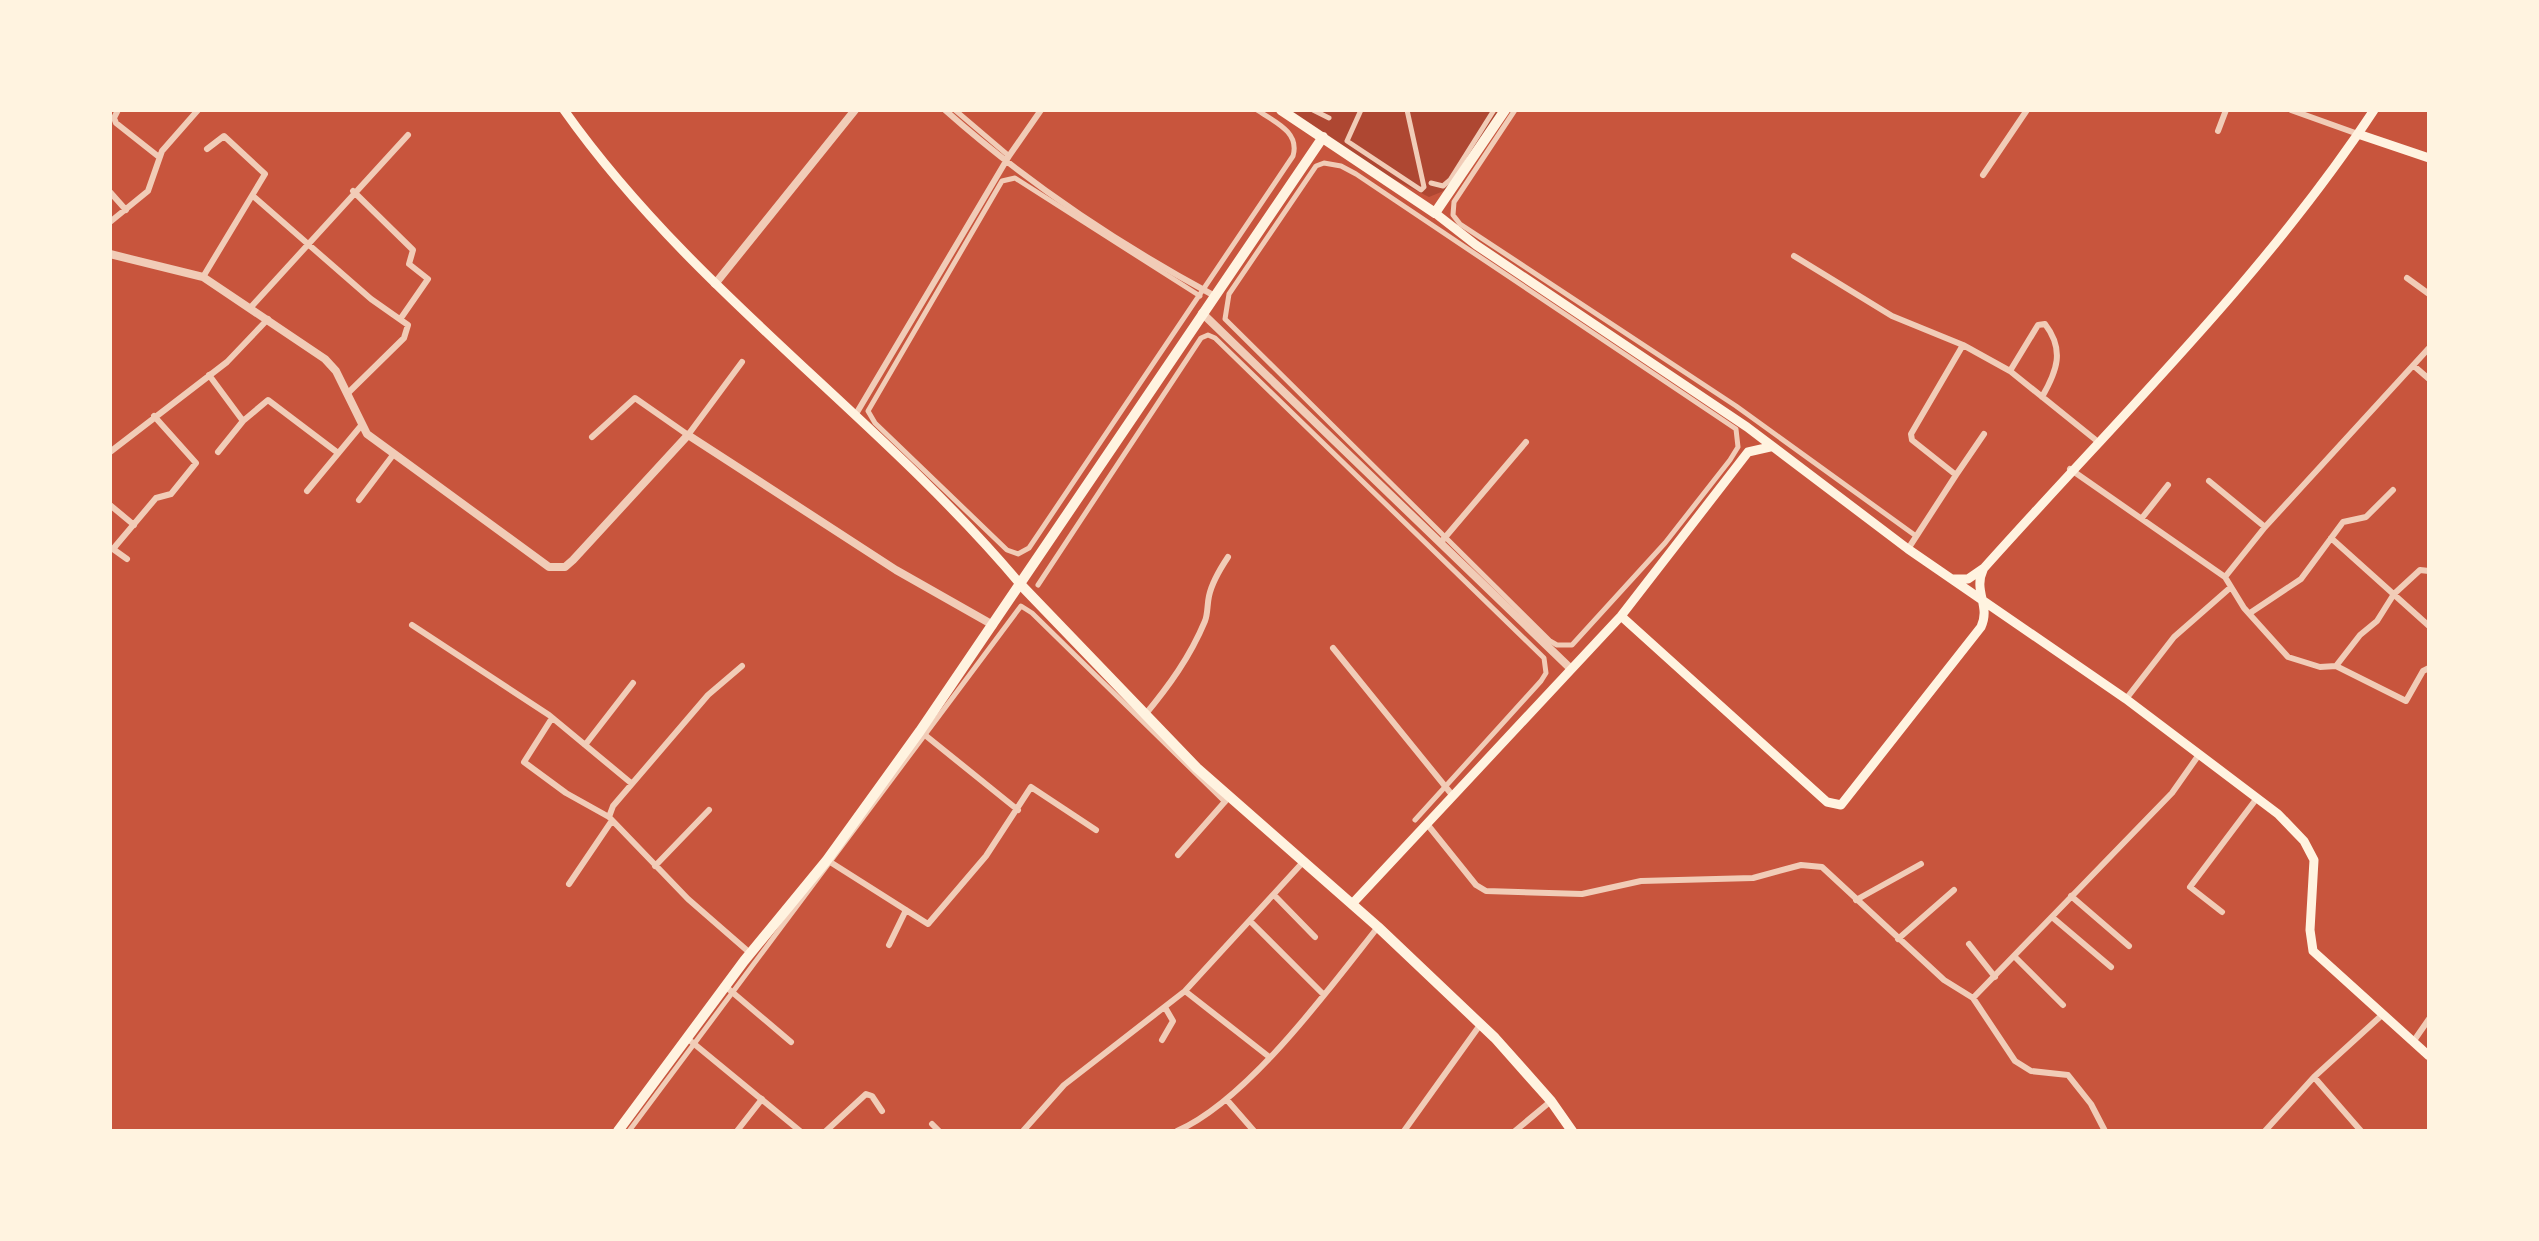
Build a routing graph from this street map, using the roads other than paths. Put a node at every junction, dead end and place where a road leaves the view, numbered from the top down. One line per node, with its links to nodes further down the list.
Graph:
1 (118, 110): 26 (street)
2 (198, 110): 26 (street)
3 (855, 110): 42 (street)
4 (945, 110): 28 (street)
5 (955, 110): 28 (street)
6 (1041, 110): 28 (street)
7 (1257, 110): 43 (street)
8 (1281, 110): 24 (main road)
9 (1361, 110): 10 (street)
10 (1407, 110)
11 (1494, 110): 30 (street)
12 (1505, 110): 35 (main road)
13 (1515, 110): 85 (street)
14 (2027, 110): 29 (street)
15 (2226, 110): 21 (street)
16 (2291, 110): 22 (street)
17 (2374, 110): 22 (main road)
18 (1316, 111): 20 (street)
19 (569, 112): 42 (main road)
20 (1329, 118)
21 (2218, 131)
22 (2358, 134): 27 (main road); 66 (main road)
23 (408, 135): 31 (street)
24 (1323, 137): 35 (main road); 43 (main road)
25 (207, 149): 33 (street)
26 (159, 157): 34 (street)
27 (2429, 158)
28 (1007, 160): 43 (street); 58 (street)
29 (1985, 173)
30 (1431, 183)
31 (353, 191): 37 (street); 47 (street)
32 (110, 192): 34 (street)
33 (253, 196): 37 (street); 40 (street)
34 (126, 210): 36 (street)
35 (1435, 213): 62 (main road)
36 (110, 222)
37 (308, 241): 45 (street); 47 (street)
38 (110, 254): 40 (street)
39 (1794, 256): 49 (street)
40 (203, 277): 45 (street)
41 (2407, 278): 44 (street)
42 (715, 284): 58 (main road)
43 (1206, 294): 43 (street); 46 (main road)
44 (2429, 294)
45 (251, 307): 48 (street)
46 (1202, 313): 87 (street); 98 (main road)
47 (401, 318): 56 (street)
48 (268, 319): 54 (street); 56 (street)
49 (1963, 345): 53 (street); 75 (street)
50 (2429, 348): 52 (street)
51 (742, 362): 64 (street)
52 (2414, 366): 55 (street); 84 (street)
53 (2010, 371): 57 (street); 57 (street)
54 (209, 375): 59 (street); 60 (street)
55 (2429, 379)
56 (347, 394): 61 (street)
57 (2042, 397): 66 (street)
58 (856, 414): 98 (main road)
59 (154, 416): 69 (street); 83 (street)
60 (243, 421): 70 (street); 72 (street)
61 (360, 427): 72 (street); 73 (street)
62 (1747, 427): 68 (main road); 71 (main road)
63 (1984, 434): 75 (street)
64 (688, 435): 65 (street); 73 (street); 105 (street)
65 (592, 437)
66 (2097, 441): 74 (main road)
67 (1526, 442): 87 (street)
68 (1770, 447): 71 (main road); 89 (main road)
69 (110, 452)
70 (218, 452)
71 (1748, 452): 102 (main road)
72 (338, 453): 79 (street)
73 (393, 455): 80 (street)
74 (2070, 469): 82 (street); 92 (main road)
75 (1956, 475): 85 (street)
76 (2209, 481): 84 (street)
77 (2168, 485): 82 (street)
78 (2393, 490): 86 (street)
79 (307, 491)
80 (359, 500)
81 (110, 505): 83 (street)
82 (2142, 518): 94 (street)
83 (134, 525): 88 (street)
84 (2265, 527): 94 (street)
85 (1916, 536): 89 (street)
86 (2331, 538): 99 (street); 101 (street)
87 (1444, 539): 87 (street); 111 (street)
88 (112, 548): 91 (street)
89 (1908, 549): 95 (main road)
90 (1228, 557): 115 (street)
91 (127, 559)
92 (1984, 568): 95 (main road); 100 (main road)
93 (2429, 571): 99 (street)
94 (2225, 577): 97 (street)
95 (1950, 578): 100 (main road)
96 (1038, 585): 121 (street)
97 (2231, 587): 101 (street); 114 (street)
98 (1018, 589): 105 (main road); 115 (main road)
99 (2394, 594): 106 (street); 110 (street)
100 (1983, 601): 103 (main road); 107 (main road)
101 (2250, 613): 110 (street)
102 (1621, 616): 107 (main road); 111 (main road)
103 (2007, 619): 107 (main road); 114 (main road)
104 (412, 625): 116 (street)
105 (993, 625): 117 (main road)
106 (2429, 626)
107 (1981, 627)
108 (1333, 648): 121 (street)
109 (742, 666): 120 (street)
110 (2336, 666): 112 (street)
111 (1570, 668): 122 (main road)
112 (2429, 668)
113 (633, 683): 118 (street)
114 (2126, 699): 119 (main road)
115 (1144, 716): 124 (main road)
116 (552, 718): 118 (street); 127 (street)
117 (922, 734): 124 (street); 126 (street); 132 (main road)
118 (585, 745): 120 (street)
119 (2198, 756): 123 (main road); 139 (street)
120 (631, 783): 127 (street)
121 (1445, 787): 122 (street); 128 (street)
122 (1453, 796): 130 (main road)
123 (2257, 798): 143 (street); 162 (main road)
124 (1227, 800): 131 (street); 133 (main road)
125 (709, 810): 134 (street)
126 (1018, 810): 129 (street); 142 (street)
127 (610, 814): 134 (street); 136 (street)
128 (1415, 820)
129 (1096, 830)
130 (1420, 831): 140 (street); 141 (main road)
131 (1178, 855)
132 (830, 861): 142 (street); 152 (main road); 156 (street)
133 (1304, 861): 138 (street); 141 (main road)
134 (658, 863): 152 (street)
135 (1921, 864): 140 (street)
136 (569, 884)
137 (1954, 890): 148 (street)
138 (1275, 896): 145 (street); 147 (street)
139 (2071, 896): 144 (street); 151 (street)
140 (1856, 900): 148 (street)
141 (1352, 904): 146 (main road)
142 (906, 910): 150 (street)
143 (2222, 912)
144 (2052, 917): 153 (street); 154 (street)
145 (1251, 922): 157 (street); 158 (street)
146 (1378, 927): 158 (street); 164 (main road)
147 (1315, 937)
148 (1898, 939): 159 (street)
149 (1969, 944): 155 (street)
150 (889, 945)
151 (2129, 946)
152 (753, 950): 156 (main road)
153 (2016, 958): 155 (street); 160 (street)
154 (2111, 967)
155 (1995, 977): 159 (street)
156 (729, 989): 166 (main road); 167 (street)
157 (1185, 991): 161 (street); 169 (street)
158 (1324, 995): 169 (street)
159 (1973, 998): 189 (street)
160 (2063, 1005)
161 (1166, 1009): 165 (street); 183 (street)
162 (2382, 1015): 168 (main road); 171 (street)
163 (2429, 1019): 168 (street)
164 (1480, 1025): 174 (main road); 186 (street)
165 (1162, 1040)
166 (691, 1041): 172 (street); 177 (main road); 178 (street)
167 (791, 1042)
168 (2413, 1043): 170 (main road)
169 (1268, 1056): 173 (street)
170 (2429, 1056)
171 (2314, 1077): 190 (street); 191 (street)
172 (762, 1099): 179 (street); 180 (street)
173 (1227, 1100): 184 (street); 185 (street)
174 (1551, 1101): 187 (street); 188 (main road)
175 (882, 1111): 181 (street)
176 (932, 1124): 182 (street)
177 (618, 1131)
178 (629, 1131)
179 (737, 1131)
180 (800, 1131)
181 (826, 1131)
182 (939, 1131)
183 (1023, 1131)
184 (1177, 1131)
185 (1254, 1131)
186 (1404, 1131)
187 (1515, 1131)
188 (1572, 1131)
189 (2105, 1131)
190 (2265, 1131)
191 (2361, 1131)

